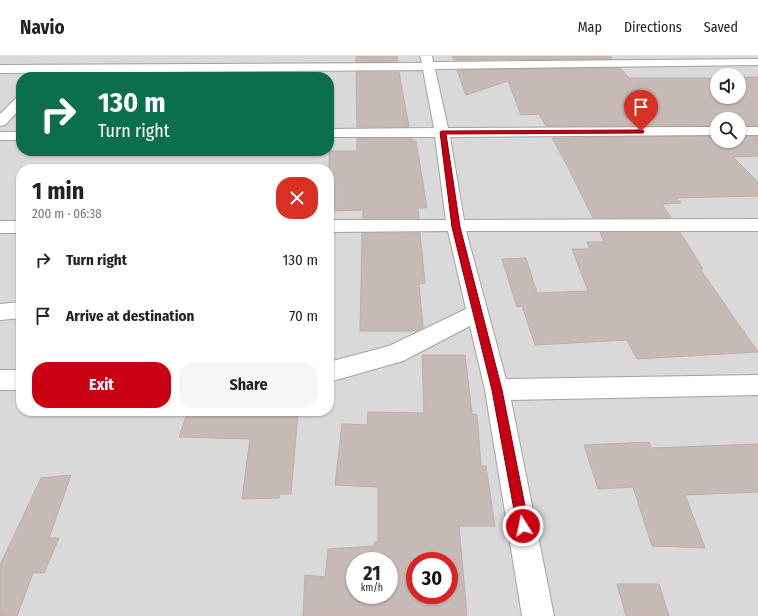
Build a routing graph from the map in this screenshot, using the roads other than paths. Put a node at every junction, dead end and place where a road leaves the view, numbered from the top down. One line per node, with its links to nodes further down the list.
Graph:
1 (67, 56): 5 (street)
2 (428, 61): 3 (street); 5 (street); 12 (street)
3 (758, 62)
4 (0, 68): 5 (street)
5 (55, 68): 6 (street)
6 (51, 72)
7 (16, 106): 8 (street)
8 (0, 122)
9 (710, 131): 12 (street)
10 (746, 131): 11 (street)
11 (758, 131)
12 (442, 132): 13 (street); 20 (street)
13 (334, 134)
14 (0, 136): 15 (street)
15 (16, 136)
16 (758, 225): 20 (street)
17 (334, 226): 20 (street)
18 (0, 227): 19 (street)
19 (16, 227)
20 (456, 227): 23 (street)
21 (16, 310): 22 (street)
22 (0, 312)
23 (477, 313): 24 (street); 28 (street)
24 (334, 371)
25 (0, 380): 26 (street)
26 (16, 380)
27 (758, 386): 28 (street)
28 (497, 390): 29 (street)
29 (538, 616)

